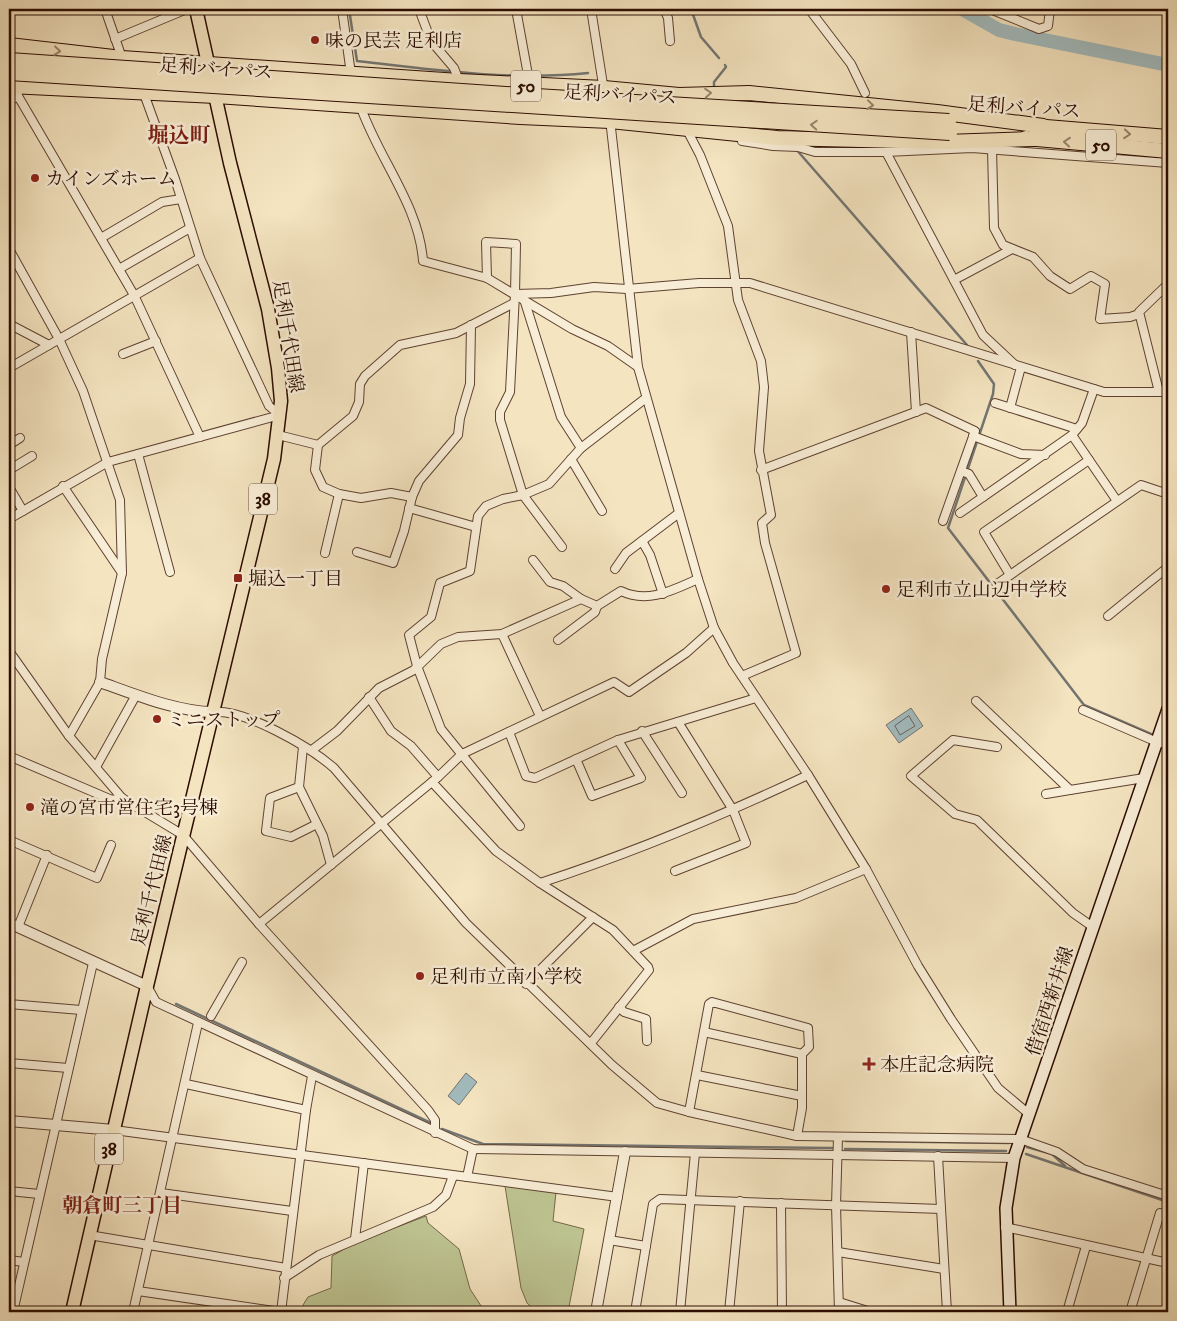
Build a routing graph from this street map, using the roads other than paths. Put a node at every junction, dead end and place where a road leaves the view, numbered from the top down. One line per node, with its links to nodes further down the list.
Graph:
1 (105, 9): 13 (street)
2 (187, 9): 13 (street)
3 (196, 9): 18 (main road, 足利千代田線 / 38)
4 (342, 9): 20 (street)
5 (419, 9): 21 (street)
6 (516, 9): 22 (street)
7 (591, 9): 23 (street)
8 (664, 9): 14 (street)
9 (809, 9): 26 (street)
10 (990, 9): 12 (street)
11 (1050, 9): 12 (street)
12 (1004, 12)
13 (116, 38): 16 (street)
14 (670, 41)
15 (9, 45): 16 (highway, 50, one-way to 16)
16 (122, 58): 18 (highway, 50)
17 (9, 60): 32 (highway, 足利バイパス / 50, bridge)
18 (210, 64): 20 (highway, 50); 27 (main road, 足利千代田線 / 38)
19 (9, 73): 32 (highway, 足利バイパス / 50, one-way to 19, bridge)
20 (352, 74): 21 (highway, 50)
21 (459, 82): 22 (highway, 50)
22 (530, 86): 23 (highway, 50)
23 (604, 88): 30 (street); 31 (highway, 50, one-way to 31)
24 (15, 89): 25 (highway, 50); 28 (street); 43 (street)
25 (143, 92): 27 (highway, 50); 41 (street)
26 (865, 93)
27 (216, 96): 29 (highway, 50); 75 (main road, 足利千代田線 / 38)
28 (9, 102)
29 (360, 105): 30 (highway, 50); 48 (street)
30 (610, 121): 33 (highway, 50); 52 (street)
31 (1043, 126): 32 (highway, 足利バイパス / 50); 35 (highway, 足利バイパス / 50, one-way to 35)
32 (950, 127): 36 (highway, 足利バイパス / 50)
33 (688, 130): 34 (highway, 50); 50 (street)
34 (725, 133): 36 (highway, 50); 39 (street)
35 (1168, 137)
36 (1034, 139): 38 (highway, 足利バイパス / 50, one-way to 36)
37 (992, 149): 39 (street); 40 (street); 45 (street)
38 (1168, 151)
39 (886, 152): 49 (street)
40 (1168, 163)
41 (181, 199): 42 (street); 43 (street)
42 (190, 228): 46 (street); 47 (street)
43 (100, 238): 47 (street)
44 (9, 249): 61 (street)
45 (1012, 249): 49 (street); 57 (street)
46 (200, 258): 54 (street); 75 (street)
47 (119, 269): 54 (street)
48 (487, 278): 53 (street); 53 (street)
49 (954, 280): 66 (street)
50 (736, 281): 52 (street); 60 (street); 91 (street)
51 (1168, 284): 57 (street)
52 (627, 289): 53 (street); 65 (street)
53 (515, 294): 55 (street); 56 (street)
54 (134, 295): 61 (street); 62 (street)
55 (524, 300): 65 (street); 83 (street)
56 (514, 303): 59 (street); 97 (street)
57 (1139, 314): 69 (street)
58 (9, 324): 63 (street)
59 (471, 325): 82 (street); 98 (street)
60 (911, 332): 66 (street); 74 (street)
61 (59, 339): 63 (street); 89 (street)
62 (156, 341): 64 (street); 79 (street)
63 (49, 345): 67 (street)
64 (123, 354)
65 (638, 367): 71 (street)
66 (1019, 367): 68 (street); 73 (street)
67 (9, 368)
68 (1094, 389): 69 (street); 76 (street)
69 (1159, 392): 70 (street)
70 (1168, 392)
71 (646, 398): 83 (street); 105 (street)
72 (995, 403): 73 (street)
73 (1010, 408): 76 (street)
74 (916, 412): 78 (street); 91 (street)
75 (280, 415): 77 (main road, 足利千代田線 / 38); 79 (street)
76 (1075, 432): 85 (street); 88 (street)
77 (278, 435): 82 (street); 138 (main road, 足利千代田線 / 38)
78 (973, 436): 85 (street); 92 (street)
79 (200, 437): 84 (street)
80 (20, 438): 81 (street)
81 (9, 445)
82 (318, 445): 95 (street)
83 (581, 448): 87 (street)
84 (138, 454): 89 (street); 116 (street)
85 (1045, 455): 99 (street)
86 (32, 456): 90 (street)
87 (572, 459): 97 (street); 103 (street)
88 (1090, 460): 100 (street); 118 (street)
89 (108, 462): 93 (street); 117 (street)
90 (9, 470)
91 (761, 470): 130 (street)
92 (961, 471): 99 (street); 107 (street)
93 (63, 486): 102 (street); 117 (street)
94 (9, 487): 102 (street)
95 (339, 494): 98 (street); 112 (street)
96 (1168, 494): 100 (street)
97 (523, 495): 108 (street); 110 (street)
98 (412, 496): 101 (street)
99 (983, 497): 104 (street)
100 (1117, 501): 118 (street)
101 (409, 508): 108 (street); 111 (street)
102 (23, 511): 106 (street)
103 (602, 511)
104 (960, 513)
105 (679, 514): 109 (street); 119 (street)
106 (9, 519)
107 (943, 521)
108 (476, 527): 129 (street)
109 (642, 541): 115 (street); 121 (street)
110 (562, 547)
111 (357, 552)
112 (325, 553)
113 (533, 560): 122 (street)
114 (1168, 567): 124 (street)
115 (615, 569)
116 (170, 572)
117 (122, 573): 131 (street)
118 (1010, 575): 120 (street)
119 (698, 579): 121 (street); 125 (street)
120 (997, 584)
121 (663, 594): 123 (street)
122 (581, 599): 123 (street); 126 (street)
123 (597, 606): 127 (street)
124 (1108, 616)
125 (714, 628): 130 (street); 139 (street)
126 (502, 634): 129 (street); 139 (street)
127 (558, 640)
128 (9, 651): 143 (street)
129 (417, 666): 133 (street); 149 (street)
130 (742, 676): 134 (street)
131 (100, 682): 132 (street); 143 (street)
132 (136, 695): 138 (street); 152 (street)
133 (369, 697): 148 (street); 155 (street)
134 (756, 698): 140 (street); 153 (street)
135 (976, 701): 157 (street)
136 (1168, 709): 145 (main road, 借宿西新井線)
137 (1083, 710): 145 (street)
138 (213, 712): 146 (street); 165 (main road, 足利千代田線 / 38)
139 (540, 716): 141 (street)
140 (678, 722): 142 (street); 161 (street)
141 (509, 732): 149 (street); 151 (street)
142 (642, 732): 144 (street); 158 (street)
143 (69, 736): 152 (street)
144 (618, 740): 151 (street); 151 (street)
145 (1163, 743): 154 (main road, 借宿西新井線)
146 (303, 746): 148 (street); 156 (street)
147 (997, 747): 176 (street)
148 (312, 750): 163 (street)
149 (462, 754): 155 (street); 164 (street)
150 (9, 756): 160 (street)
151 (576, 759)
152 (96, 767): 160 (street)
153 (808, 775): 161 (street); 170 (street)
154 (1144, 778): 157 (street); 176 (main road, 借宿西新井線)
155 (435, 779): 163 (street); 172 (street)
156 (299, 787): 162 (street); 162 (street)
157 (1070, 790): 159 (street)
158 (682, 793)
159 (1046, 794)
160 (122, 798): 165 (street)
161 (732, 810): 171 (street); 172 (street)
162 (317, 824): 169 (street)
163 (381, 824): 169 (street); 180 (street)
164 (520, 826)
165 (183, 836): 174 (street); 181 (main road, 足利千代田線 / 38)
166 (9, 840): 168 (street)
167 (111, 845): 168 (street)
168 (47, 855): 175 (street)
169 (331, 865): 174 (street)
170 (866, 869): 177 (street); 199 (street)
171 (675, 871)
172 (540, 883): 173 (street)
173 (593, 917): 177 (street); 180 (street)
174 (259, 924): 203 (street)
175 (13, 925): 178 (street)
176 (1092, 926): 199 (main road, 借宿西新井線)
177 (633, 951): 183 (street)
178 (93, 962): 181 (street); 184 (street)
179 (242, 962): 185 (street)
180 (526, 984): 189 (street)
181 (147, 986): 186 (street); 202 (main road, 足利千代田線 / 38)
182 (9, 1004): 184 (street)
183 (619, 1007): 188 (street); 189 (street)
184 (81, 1010): 192 (street)
185 (211, 1016)
186 (198, 1022): 194 (street); 195 (street)
187 (704, 1032): 190 (street); 190 (street); 193 (street)
188 (647, 1041)
189 (591, 1043): 198 (street)
190 (802, 1054): 196 (street)
191 (9, 1063): 192 (street)
192 (68, 1068): 201 (street)
193 (697, 1075): 196 (street); 198 (street)
194 (312, 1076): 197 (street); 203 (street)
195 (186, 1084): 197 (street); 206 (street)
196 (802, 1096): 204 (street)
197 (306, 1110): 211 (street)
198 (689, 1112): 204 (street)
199 (1029, 1114): 207 (main road, 借宿西新井線)
200 (9, 1122): 201 (street)
201 (57, 1125): 202 (street); 220 (street)
202 (114, 1130): 206 (street); 231 (main road, 足利千代田線 / 38)
203 (435, 1133): 208 (street)
204 (797, 1136): 205 (street)
205 (838, 1137): 207 (street); 212 (street)
206 (174, 1138): 211 (street); 219 (street)
207 (1020, 1139): 214 (main road, 借宿西新井線); 221 (street)
208 (472, 1149): 209 (street); 217 (street)
209 (625, 1152): 210 (street); 222 (street)
210 (695, 1153): 212 (street); 223 (street)
211 (300, 1154): 215 (street); 228 (street)
212 (837, 1155): 213 (street); 226 (street)
213 (938, 1156): 214 (street); 227 (street)
214 (1014, 1158): 230 (main road, 借宿西新井線)
215 (364, 1163): 216 (street); 232 (street)
216 (453, 1176): 217 (street); 232 (street)
217 (467, 1177): 222 (street)
218 (9, 1192): 220 (street)
219 (161, 1193): 228 (street); 234 (street)
220 (39, 1194): 240 (street)
221 (1168, 1196)
222 (618, 1197): 233 (street)
223 (692, 1200): 224 (street); 235 (street); 254 (street)
224 (740, 1202): 225 (street); 247 (street)
225 (782, 1203): 226 (street); 255 (street)
226 (836, 1205): 227 (street); 237 (street)
227 (941, 1210): 243 (street)
228 (292, 1211): 242 (street)
229 (1160, 1212): 238 (street)
230 (1006, 1227): 236 (street); 259 (main road, 借宿西新井線)
231 (89, 1236): 234 (street); 249 (main road, 足利千代田線 / 38)
232 (356, 1239): 244 (street)
233 (609, 1240): 235 (street); 252 (street)
234 (148, 1246): 242 (street); 245 (street)
235 (646, 1246): 253 (street)
236 (1086, 1246): 238 (street); 260 (street)
237 (838, 1252): 243 (street); 246 (street)
238 (1146, 1258): 241 (street); 261 (street)
239 (9, 1260): 240 (street)
240 (24, 1262): 248 (street)
241 (1168, 1264)
242 (286, 1268): 244 (street)
243 (944, 1269): 258 (street)
244 (284, 1278): 251 (street)
245 (138, 1291): 250 (street); 251 (street)
246 (839, 1302): 256 (street); 257 (street)
247 (732, 1311)
248 (13, 1312)
249 (72, 1312)
250 (132, 1312)
251 (281, 1312)
252 (596, 1312)
253 (635, 1312)
254 (680, 1312)
255 (782, 1312)
256 (839, 1312)
257 (871, 1312)
258 (947, 1312)
259 (1010, 1312)
260 (1067, 1312)
261 (1130, 1312)

